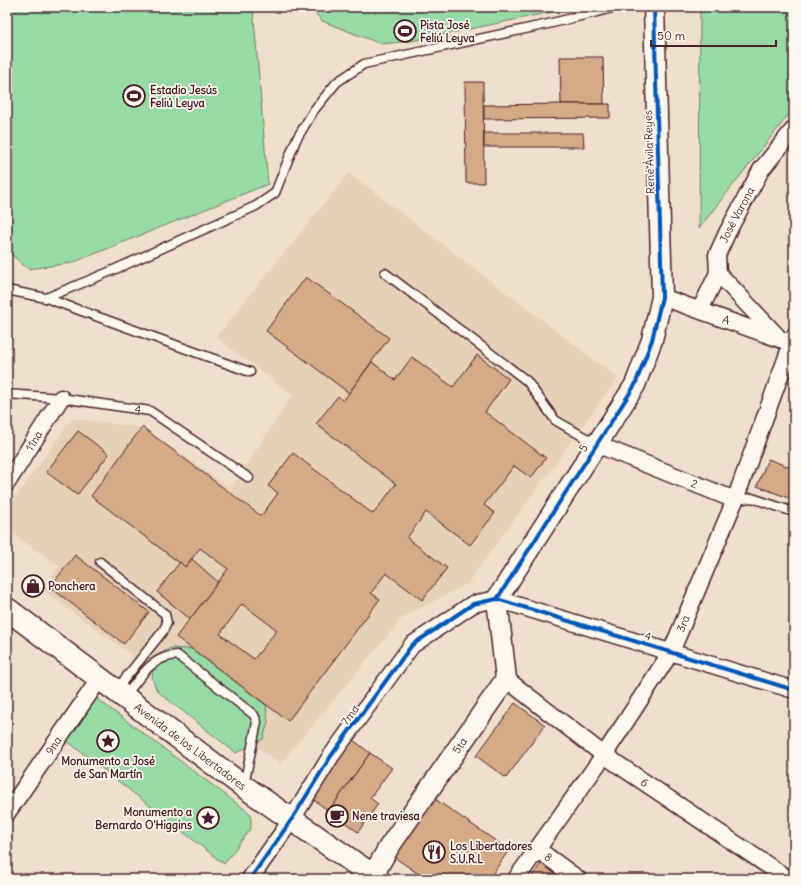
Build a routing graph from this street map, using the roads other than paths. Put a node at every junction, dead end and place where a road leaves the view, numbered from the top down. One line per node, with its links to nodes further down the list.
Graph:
1 (617, 7): 8 (lane)
2 (654, 7): 7 (street, René Ávila Reyes)
3 (794, 129): 5 (street, José Varona)
4 (385, 273): 14 (lane)
5 (718, 273): 9 (street, José Varona); 10 (street)
6 (7, 290): 8 (lane)
7 (662, 297): 9 (street, A); 14 (street, 5)
8 (46, 298): 11 (lane)
9 (700, 310): 10 (street, A)
10 (788, 340): 17 (street, 3ra)
11 (250, 372)
12 (7, 394): 13 (lane, 4)
13 (61, 398): 15 (lane, 4); 16 (street, 11na)
14 (596, 444): 17 (street, 2); 20 (street, 5)
15 (249, 478)
16 (7, 483)
17 (735, 500): 18 (lane, 2); 22 (street, 3ra)
18 (794, 512)
19 (100, 562): 24 (lane)
20 (497, 599): 22 (street, 4); 23 (street); 29 (street, 7ma)
21 (7, 609): 24 (main road, Avenida de los Libertadores)
22 (671, 652): 25 (street, 4); 26 (street, 3ra)
23 (506, 679): 26 (street, 6); 31 (street, 5ta)
24 (114, 688): 27 (main road, Avenida de los Libertadores); 27 (lane); 28 (street, 9na)
25 (794, 690)
26 (604, 755): 30 (street, 3ra); 35 (street, 6)
27 (243, 786): 29 (main road, Avenida de los Libertadores)
28 (7, 812)
29 (292, 819): 31 (main road, Avenida de los Libertadores); 32 (street, 7ma)
30 (537, 849): 33 (street, 3ra); 34 (street, 8)
31 (374, 878)
32 (250, 879)
33 (516, 879)
34 (578, 879)
35 (788, 879)

